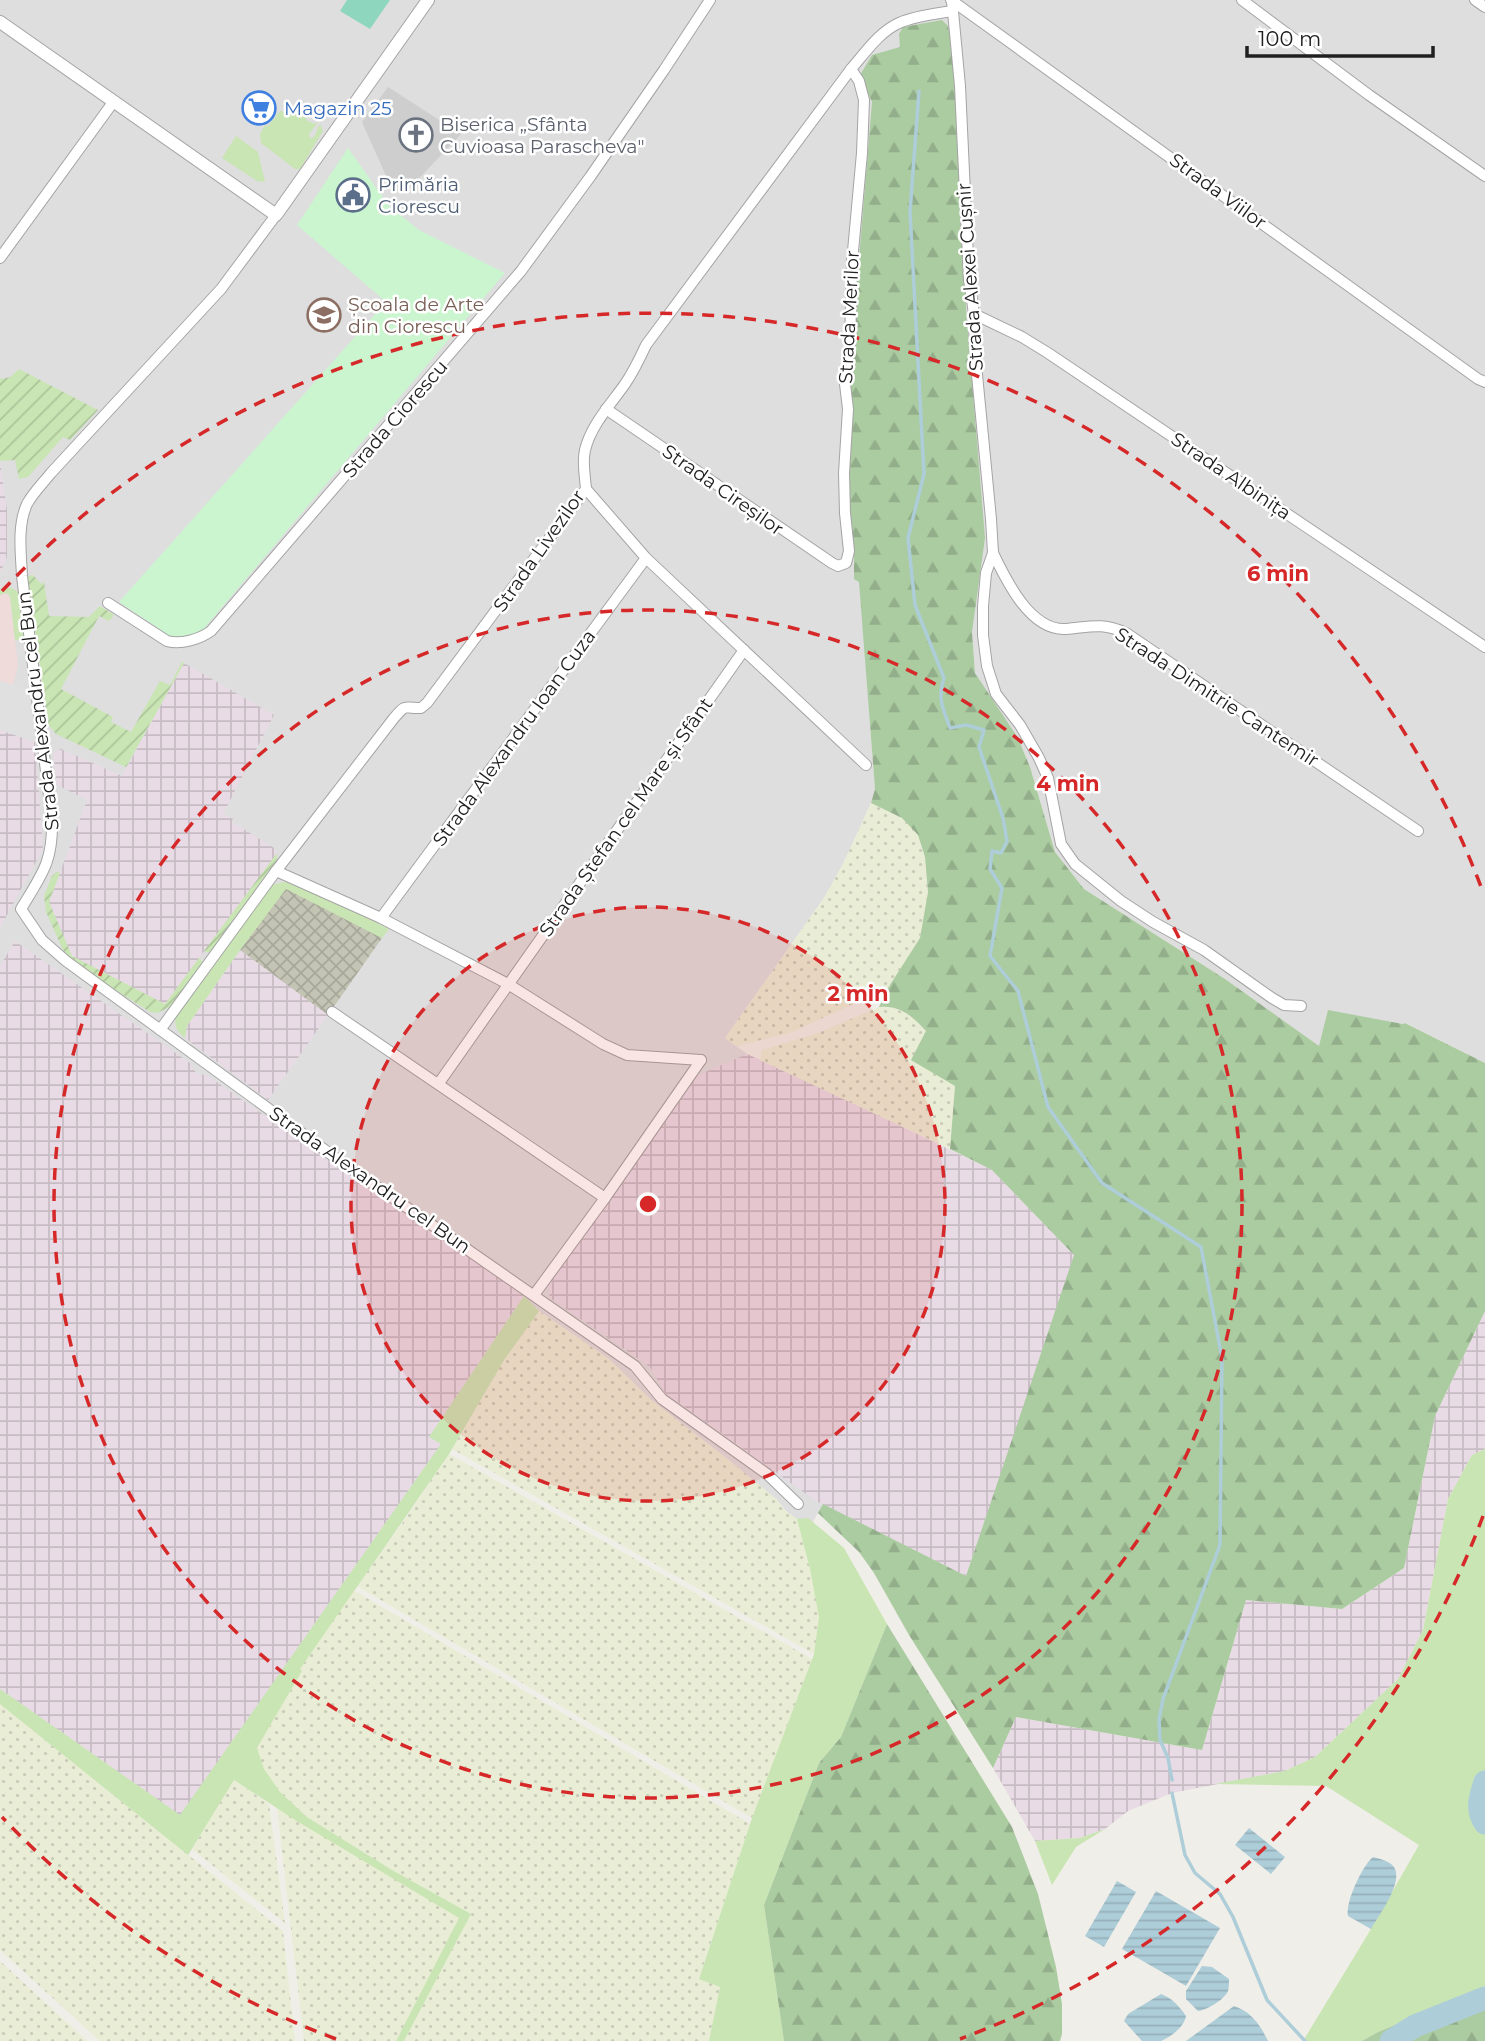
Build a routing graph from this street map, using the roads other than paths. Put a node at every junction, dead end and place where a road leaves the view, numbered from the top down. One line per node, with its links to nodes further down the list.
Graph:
1 (428, 0): 11 (street, Strada Alexandru cel Bun)
2 (710, 0): 20 (street, Strada Ciorescu)
3 (1242, 0): 10 (street)
4 (1475, 0): 6 (street)
5 (952, 4): 8 (street, Strada Livezilor); 13 (street, Strada Alexei Cușnir); 14 (street, Strada Viilor)
6 (1485, 7)
7 (0, 22): 9 (street)
8 (851, 69): 15 (street, Strada Livezilor); 19 (street, Strada Merilor)
9 (114, 101): 11 (street); 12 (street)
10 (1485, 176)
11 (276, 215): 30 (street, Strada Alexandru cel Bun)
12 (0, 258)
13 (974, 314): 17 (street, Strada Alexei Cușnir); 21 (street, Strada Albinița)
14 (1485, 382)
15 (606, 409): 16 (street, Strada Livezilor); 19 (street, Strada Cireșilor)
16 (586, 489): 18 (street); 25 (street, Strada Livezilor)
17 (993, 553): 24 (street, Strada Dimitrie Cantemir); 28 (street)
18 (646, 558): 22 (street); 26 (street, Strada Alexandru Ioan Cuza)
19 (842, 565)
20 (108, 603)
21 (1485, 647)
22 (744, 650): 23 (street); 27 (street, Strada Ștefan cel Mare și Sfânt)
23 (866, 765)
24 (1418, 831)
25 (276, 871): 26 (street); 30 (street, Strada Livezilor)
26 (381, 918): 27 (street)
27 (508, 984): 31 (street, Strada Ștefan cel Mare și Sfânt); 32 (street)
28 (1301, 1006)
29 (332, 1012): 31 (street)
30 (160, 1030): 33 (street, Strada Alexandru cel Bun)
31 (439, 1083): 32 (street)
32 (605, 1198): 33 (street)
33 (534, 1295): 34 (street, Strada Alexandru cel Bun)
34 (798, 1504)

